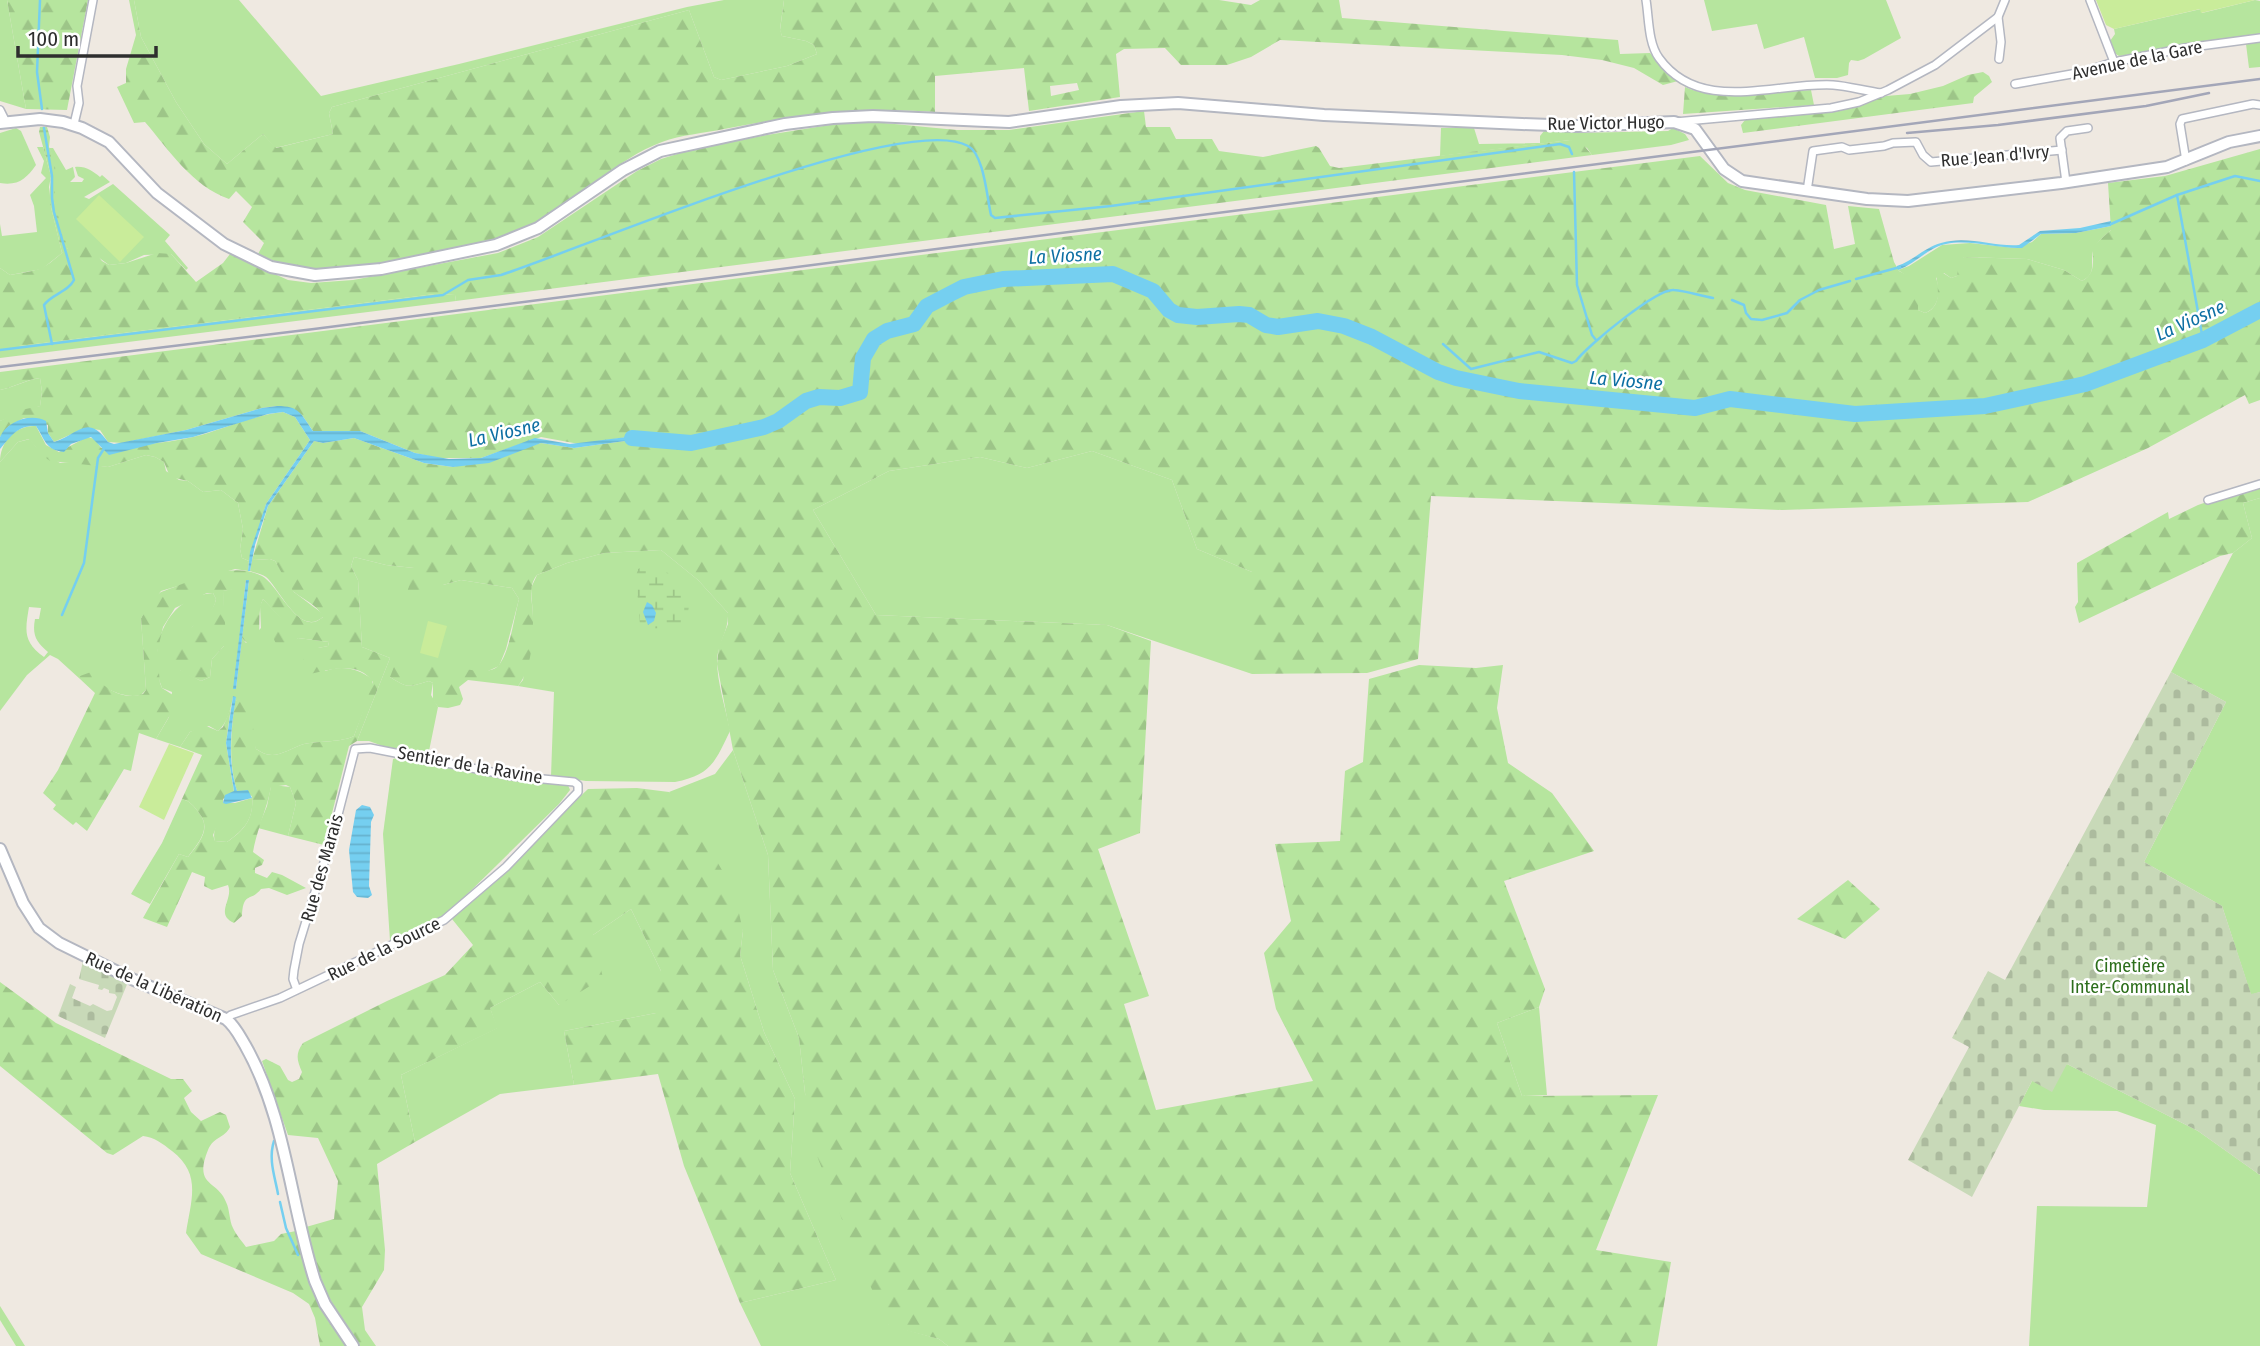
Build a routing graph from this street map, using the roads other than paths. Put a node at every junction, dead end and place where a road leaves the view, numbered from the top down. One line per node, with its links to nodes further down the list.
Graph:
1 (93, 0): 16 (street)
2 (1646, 0): 10 (street)
3 (2005, 0): 5 (street)
4 (2090, 0): 8 (street)
5 (1998, 17): 7 (street); 10 (street)
6 (2260, 38): 8 (street, Avenue de la Gare)
7 (1999, 59)
8 (2114, 62): 9 (street, Avenue de la Gare)
9 (2015, 84)
10 (1881, 93): 13 (street)
11 (2260, 105): 21 (street)
12 (0, 110): 14 (street)
13 (1715, 118): 15 (street); 19 (street)
14 (3, 122): 16 (main road, Rue Victor Hugo)
15 (1674, 122): 16 (main road, Rue Victor Hugo); 19 (main road, Rue Victor Hugo)
16 (74, 124)
17 (2088, 128): 20 (street)
18 (2260, 136): 21 (main road, Rue Victor Hugo)
19 (1702, 138): 23 (main road, Rue Victor Hugo)
20 (2062, 150): 22 (street); 23 (street, Rue Jean d'Ivry)
21 (2186, 161): 22 (main road, Rue Victor Hugo)
22 (2066, 182): 23 (main road, Rue Victor Hugo)
23 (1807, 191)
24 (2260, 484): 25 (street)
25 (2208, 500)
26 (358, 747): 27 (street, Sentier de la Ravine); 29 (street, Rue des Marais)
27 (580, 787): 29 (street, Rue de la Source)
28 (0, 849): 30 (main road, Rue de la Libération)
29 (298, 990): 30 (street, Rue de la Source)
30 (226, 1019): 31 (main road, Rue de la Libération)
31 (353, 1346)

